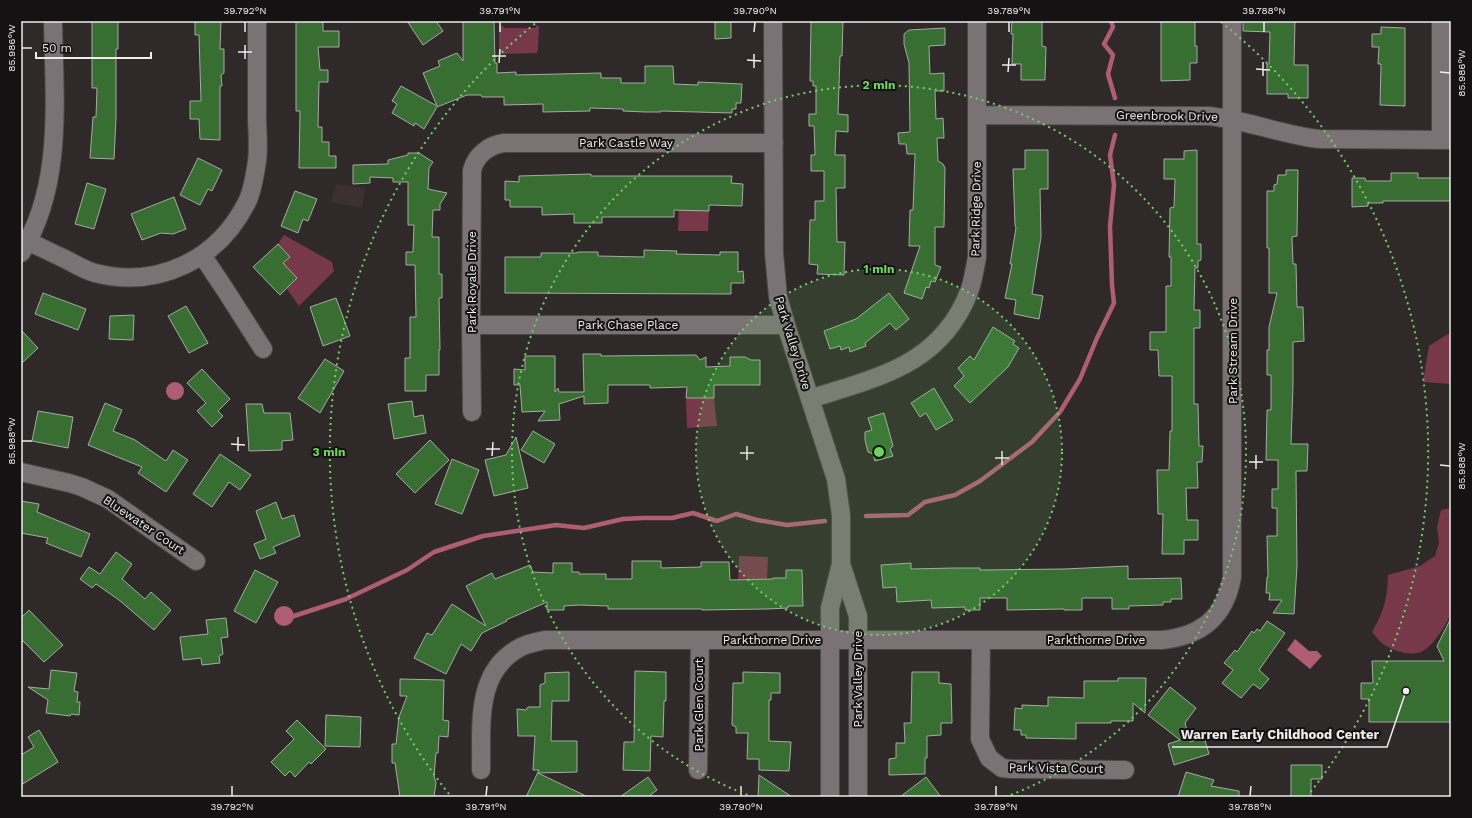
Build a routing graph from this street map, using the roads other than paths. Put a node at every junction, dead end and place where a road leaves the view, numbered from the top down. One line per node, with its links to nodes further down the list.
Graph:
1 (53, 21): 12 (street)
2 (257, 21): 13 (street)
3 (773, 21): 10 (street, Park Valley Drive)
4 (977, 21): 7 (street, Park Ridge Drive)
5 (1232, 21): 8 (street, Park Stream Drive)
6 (1440, 21): 9 (street)
7 (977, 115): 8 (street, Greenbrook Drive); 17 (street, Park Ridge Drive)
8 (1232, 119): 9 (street, Greenbrook Drive); 26 (street, Park Stream Drive)
9 (1446, 140)
10 (774, 143): 11 (street, Park Castle Way); 15 (street, Park Valley Drive)
11 (481, 154): 14 (street, Park Royale Drive)
12 (23, 244): 13 (street)
13 (202, 255): 16 (street)
14 (471, 324): 15 (street, Park Chase Place); 18 (street, Park Royale Drive)
15 (786, 325): 17 (street, Park Valley Drive)
16 (262, 349)
17 (810, 399): 21 (street, Park Valley Drive)
18 (472, 412)
19 (21, 472): 20 (street, Bluewater Court)
20 (196, 561)
21 (841, 564): 23 (street, Park Valley Drive); 24 (street, Park Valley Drive)
22 (700, 640): 23 (street, Parkthorne Drive); 27 (street, Parkthorne Drive); 28 (street, Park Glen Court)
23 (830, 640): 24 (street, Parkthorne Drive); 30 (street, Park Valley Drive)
24 (858, 640): 25 (street, Parkthorne Drive); 31 (street, Park Valley Drive)
25 (981, 640): 26 (street, Parkthorne Drive); 29 (street, Park Vista Court)
26 (1162, 640)
27 (481, 770)
28 (698, 770)
29 (1125, 770)
30 (830, 797)
31 (858, 797)

